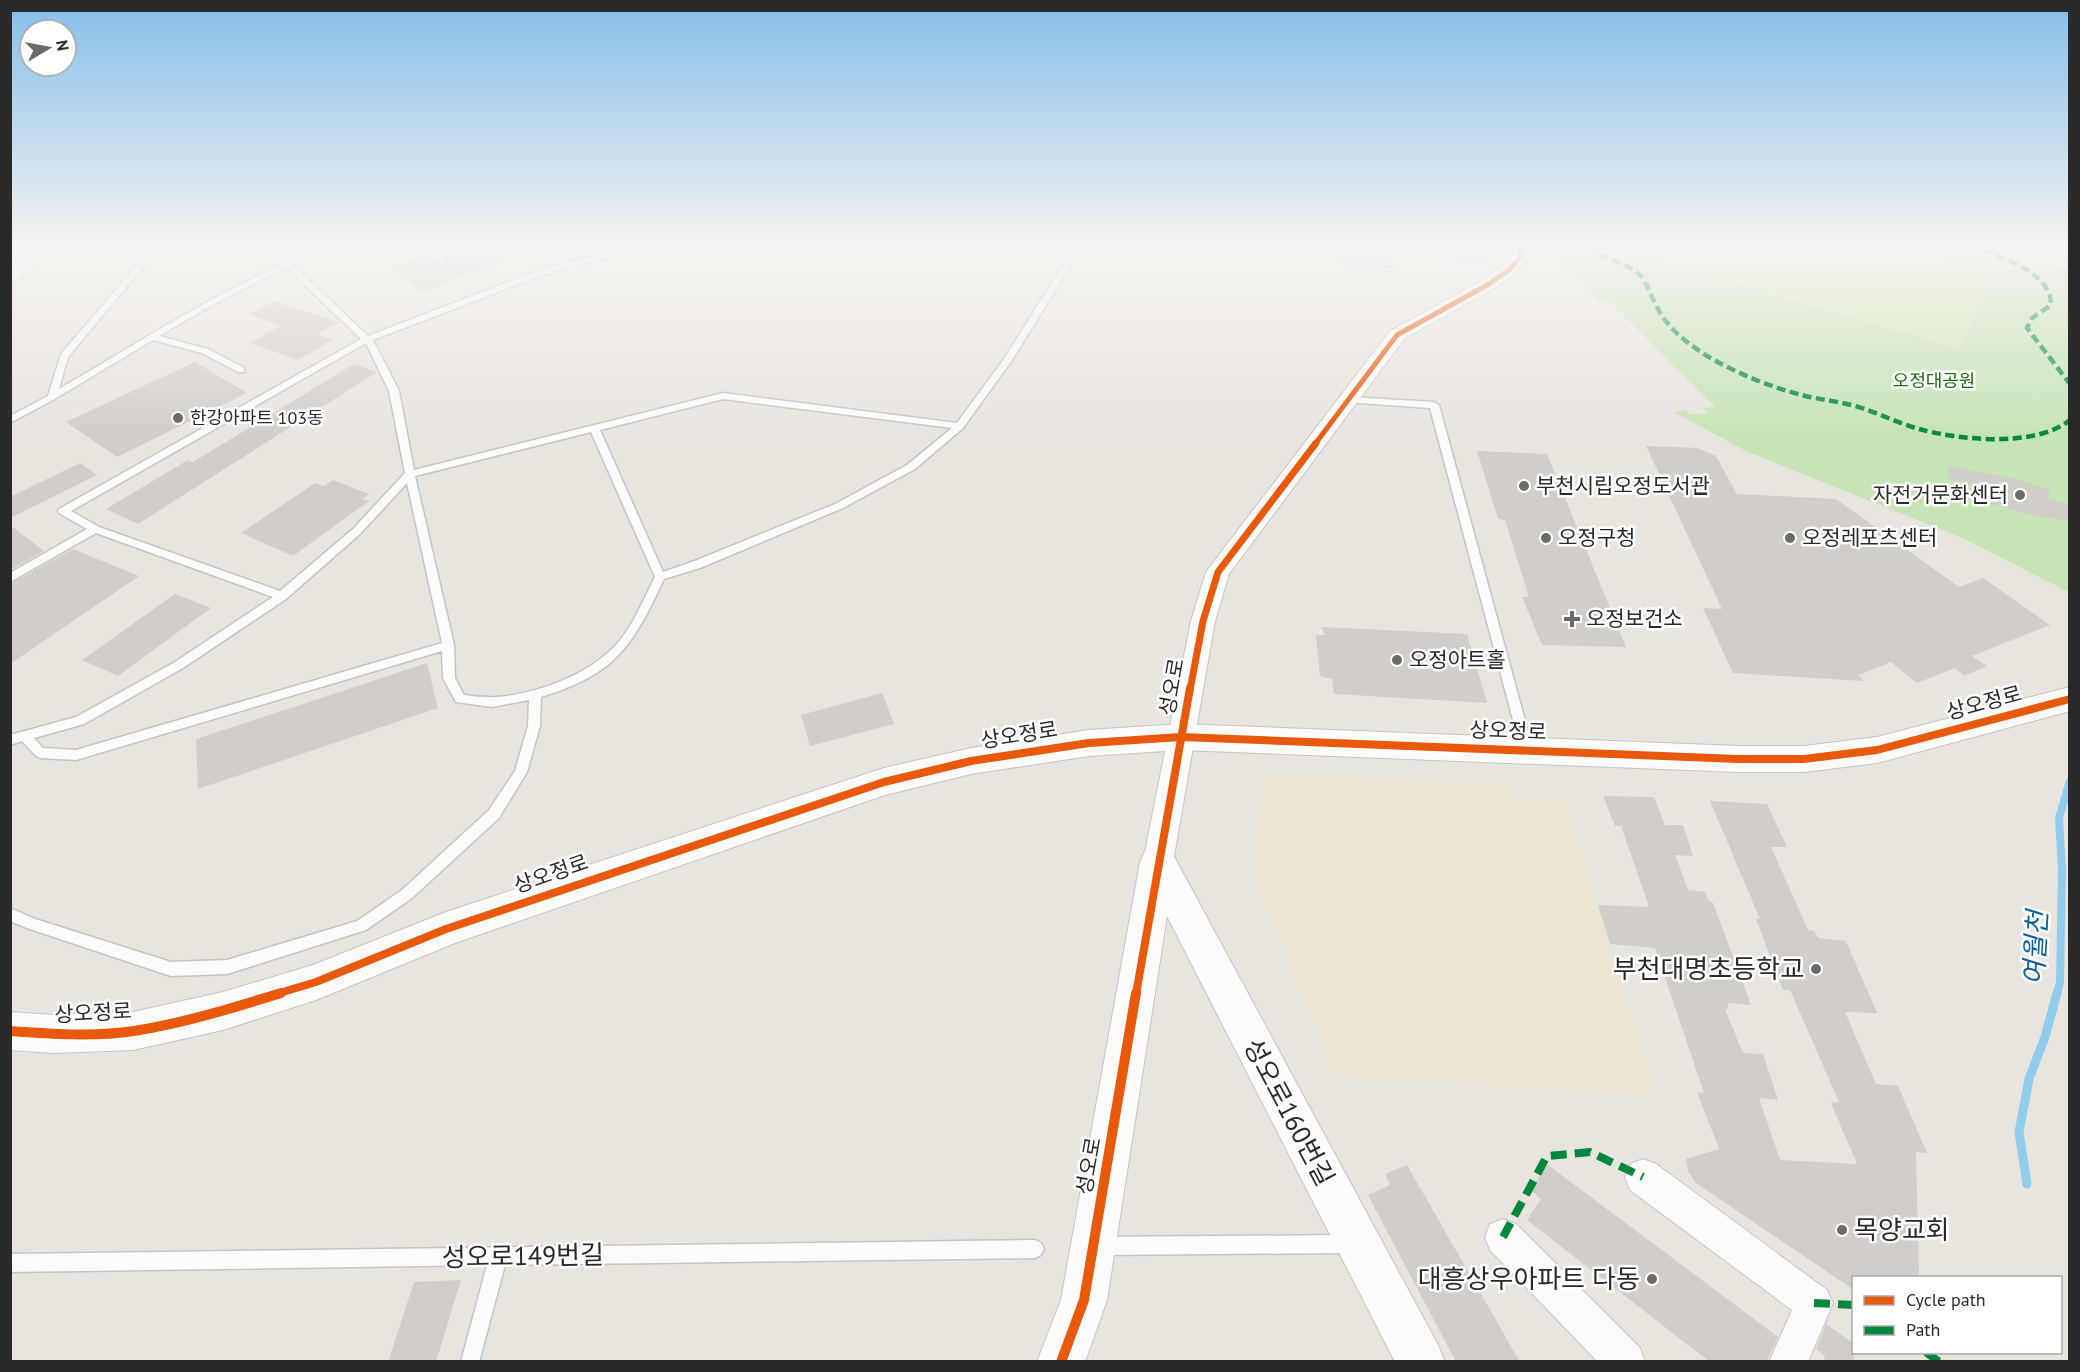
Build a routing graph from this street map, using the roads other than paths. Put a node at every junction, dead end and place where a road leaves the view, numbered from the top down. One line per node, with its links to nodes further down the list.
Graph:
1 (103, 310): 10 (lane)
2 (194, 310): 7 (lane)
3 (337, 310): 8 (lane)
4 (442, 310): 8 (lane)
5 (1039, 310): 13 (lane)
6 (1442, 310): 11 (street, 성오로)
7 (151, 337): 9 (lane); 10 (lane)
8 (367, 339): 15 (lane); 16 (lane)
9 (241, 370)
10 (52, 397): 12 (lane)
11 (1348, 400): 24 (street, 성오로); 26 (lane)
12 (10, 420)
13 (960, 426): 14 (lane); 17 (lane)
14 (594, 427): 15 (lane); 17 (lane)
15 (410, 474): 19 (lane); 20 (lane)
16 (95, 529): 18 (lane); 19 (lane)
17 (660, 577): 21 (lane)
18 (10, 578)
19 (282, 596): 23 (lane)
20 (448, 645): 21 (lane); 23 (lane)
21 (535, 695): 28 (lane)
22 (2070, 699): 26 (street, 상오정로)
23 (26, 737): 25 (lane)
24 (1181, 737): 26 (street, 상오정로); 27 (street, 성오로); 29 (street, 상오정로)
25 (10, 740)
26 (1527, 750)
27 (1158, 862): 32 (street, 성오로160번길); 33 (street, 성오로)
28 (10, 914)
29 (10, 1031)
30 (1642, 1177): 41 (street)
31 (1503, 1237): 40 (street)
32 (1359, 1244): 33 (lane); 39 (street, 성오로160번길)
33 (1094, 1246): 38 (street, 성오로)
34 (1035, 1249): 35 (lane, 성오로149번길)
35 (498, 1257): 36 (lane, 성오로149번길); 37 (lane)
36 (10, 1263)
37 (470, 1362)
38 (1061, 1362)
39 (1421, 1362)
40 (1626, 1362)
41 (1788, 1362)

